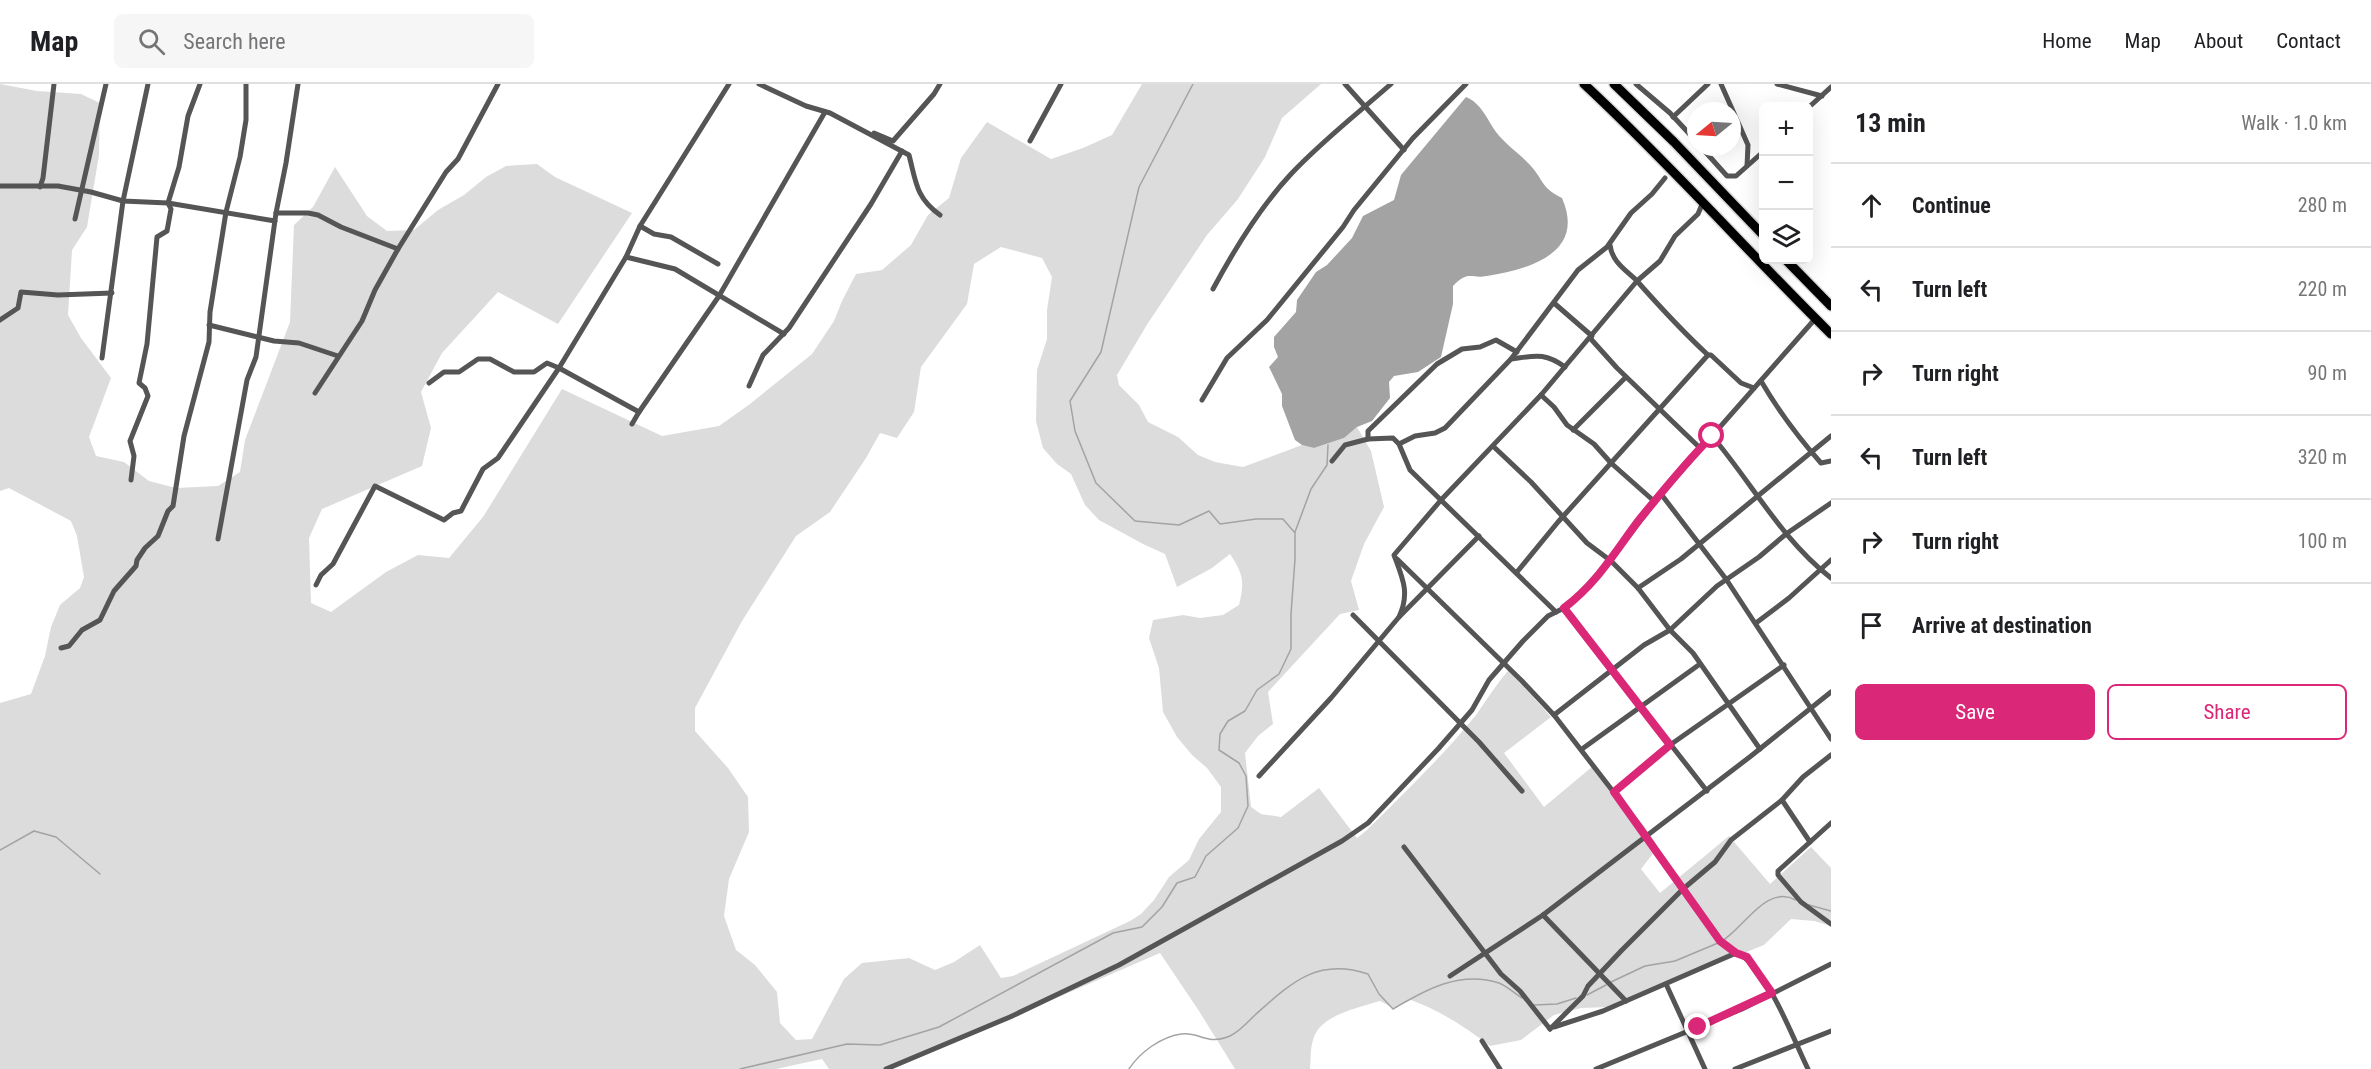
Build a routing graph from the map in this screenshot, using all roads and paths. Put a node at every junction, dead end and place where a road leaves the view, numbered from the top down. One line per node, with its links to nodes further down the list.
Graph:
1 (54, 84): 37 (street)
2 (106, 84): 44 (street)
3 (148, 84): 39 (street)
4 (200, 84): 40 (street)
5 (246, 84): 41 (street)
6 (298, 84): 42 (street)
7 (498, 84): 49 (street)
8 (729, 84): 46 (street)
9 (759, 84): 26 (street)
10 (940, 84): 25 (street)
11 (1061, 84): 29 (street)
12 (1345, 84): 24 (street)
13 (1391, 84): 24 (street)
14 (1466, 84): 30 (street)
15 (1584, 84): 38 (highway)
16 (1614, 84): 47 (highway)
17 (1636, 84): 27 (street)
18 (1708, 84): 27 (street)
19 (1721, 84): 34 (street)
20 (1777, 84): 22 (street)
21 (1831, 87): 22 (street)
22 (1822, 96): 23 (street)
23 (1813, 104)
24 (1366, 106): 30 (street); 54 (street)
25 (813, 109)
26 (825, 112): 31 (street); 56 (street)
27 (1673, 117): 28 (street)
28 (1687, 132)
29 (1030, 141)
30 (1404, 150): 80 (street)
31 (902, 151): 43 (street); 62 (street)
32 (1759, 155): 34 (street)
33 (1709, 156): 34 (street)
34 (1747, 166)
35 (1665, 178): 48 (street)
36 (0, 186): 37 (street)
37 (40, 187): 39 (street)
38 (1703, 200): 53 (street); 59 (highway)
39 (123, 201): 40 (street); 55 (street)
40 (168, 203): 41 (street); 95 (street)
41 (226, 212): 45 (street); 61 (street)
42 (276, 213): 45 (street); 49 (street)
43 (940, 215)
44 (75, 219)
45 (275, 221): 65 (street)
46 (640, 226): 50 (street); 51 (street)
47 (1759, 231)
48 (1610, 244): 53 (street); 57 (street)
49 (398, 249): 68 (street)
50 (626, 256): 56 (street); 72 (street)
51 (718, 264)
52 (1790, 264): 58 (highway)
53 (1637, 281): 64 (street); 67 (street)
54 (1214, 289)
55 (112, 293): 60 (street); 69 (street)
56 (720, 296): 62 (street); 82 (street)
57 (1554, 303): 64 (street); 66 (street)
58 (1831, 306)
59 (1815, 319): 63 (highway); 74 (street)
60 (0, 320)
61 (209, 325): 65 (street); 123 (street)
62 (784, 334): 76 (street)
63 (1831, 334)
64 (1591, 337): 71 (street); 73 (street)
65 (259, 338): 68 (street); 104 (street)
66 (1516, 352): 70 (street); 87 (street)
67 (1708, 355): 77 (street); 81 (street)
68 (338, 356): 78 (street)
69 (102, 358)
70 (1511, 359): 71 (street); 88 (street)
71 (1565, 367): 79 (street)
72 (559, 368): 75 (street); 82 (street); 113 (street)
73 (1626, 377): 81 (street); 84 (street)
74 (1761, 381): 77 (street); 91 (street)
75 (429, 383)
76 (749, 386)
77 (1754, 388): 85 (street)
78 (315, 393)
79 (1541, 396): 84 (street); 89 (street)
80 (1202, 400)
81 (1660, 410): 90 (street); 94 (street)
82 (639, 412): 83 (street)
83 (632, 424)
84 (1573, 430): 94 (street)
85 (1712, 436): 90 (street); 97 (street)
86 (1831, 436): 91 (street)
87 (1368, 439): 88 (street); 92 (street)
88 (1399, 444): 98 (street)
89 (1494, 447): 98 (street); 101 (street)
90 (1700, 448): 96 (street)
91 (1812, 453): 93 (street); 97 (street)
92 (1332, 461)
93 (1831, 461)
94 (1611, 463): 99 (street); 101 (street)
95 (131, 480)
96 (1661, 494): 99 (street); 105 (street)
97 (1757, 498): 102 (street); 105 (street)
98 (1441, 500): 103 (street); 106 (street)
99 (1655, 502): 108 (street)
100 (1831, 503): 102 (street)
101 (1563, 517): 108 (street); 110 (street)
102 (1786, 534): 109 (street); 112 (street)
103 (1479, 536): 110 (street); 115 (street)
104 (219, 540)
105 (1701, 544): 112 (street); 114 (street)
106 (1394, 555): 115 (street); 119 (street)
107 (1831, 560): 109 (street)
108 (1611, 561): 114 (street); 116 (street)
109 (1820, 568): 111 (street); 120 (street)
110 (1517, 572): 117 (street)
111 (1831, 578)
112 (1726, 579): 120 (street); 121 (street)
113 (316, 585)
114 (1638, 588): 121 (street)
115 (1427, 589): 119 (street); 124 (street)
116 (1564, 608): 117 (street); 127 (street)
117 (1556, 612): 124 (street)
118 (1353, 615): 122 (street)
119 (1399, 617): 122 (street)
120 (1756, 623): 126 (street)
121 (1670, 630): 125 (street); 127 (street)
122 (1379, 639): 133 (street); 139 (street)
123 (61, 648)
124 (1503, 664): 132 (street); 133 (street)
125 (1700, 664): 129 (street); 130 (street)
126 (1784, 664): 129 (street); 131 (street)
127 (1612, 670): 130 (street); 132 (street)
128 (1831, 692): 131 (street)
129 (1730, 704): 135 (street); 137 (street)
130 (1641, 706): 135 (street); 136 (street)
131 (1812, 707): 134 (street); 137 (street)
132 (1554, 715): 136 (street)
133 (1460, 723): 140 (street); 165 (street)
134 (1831, 739)
135 (1670, 745): 141 (street); 142 (street)
136 (1582, 749): 142 (street)
137 (1760, 749): 141 (street)
138 (1831, 755): 143 (street)
139 (1259, 776)
140 (1522, 790)
141 (1707, 790): 145 (street)
142 (1614, 792): 145 (street)
143 (1782, 800): 146 (street); 148 (street)
144 (1831, 823): 146 (street)
145 (1646, 836): 148 (street); 149 (street)
146 (1810, 842): 150 (street)
147 (1404, 847): 151 (street)
148 (1683, 889): 152 (street); 154 (street)
149 (1542, 915): 151 (street); 154 (street)
150 (1831, 924)
151 (1485, 952): 155 (street); 159 (street)
152 (1736, 953): 156 (street); 157 (street)
153 (1831, 964): 157 (street)
154 (1600, 973): 158 (street); 159 (street)
155 (1450, 976)
156 (1666, 984): 158 (street); 161 (street)
157 (1772, 993): 161 (street); 163 (street)
158 (1626, 1001): 159 (street)
159 (1550, 1029)
160 (1831, 1031): 163 (street)
161 (1687, 1032): 164 (street); 167 (street)
162 (1482, 1041): 166 (street)
163 (1796, 1045): 168 (street); 169 (street)
164 (1600, 1068)
165 (886, 1069)
166 (1500, 1069)
167 (1705, 1069)
168 (1735, 1069)
169 (1808, 1069)

